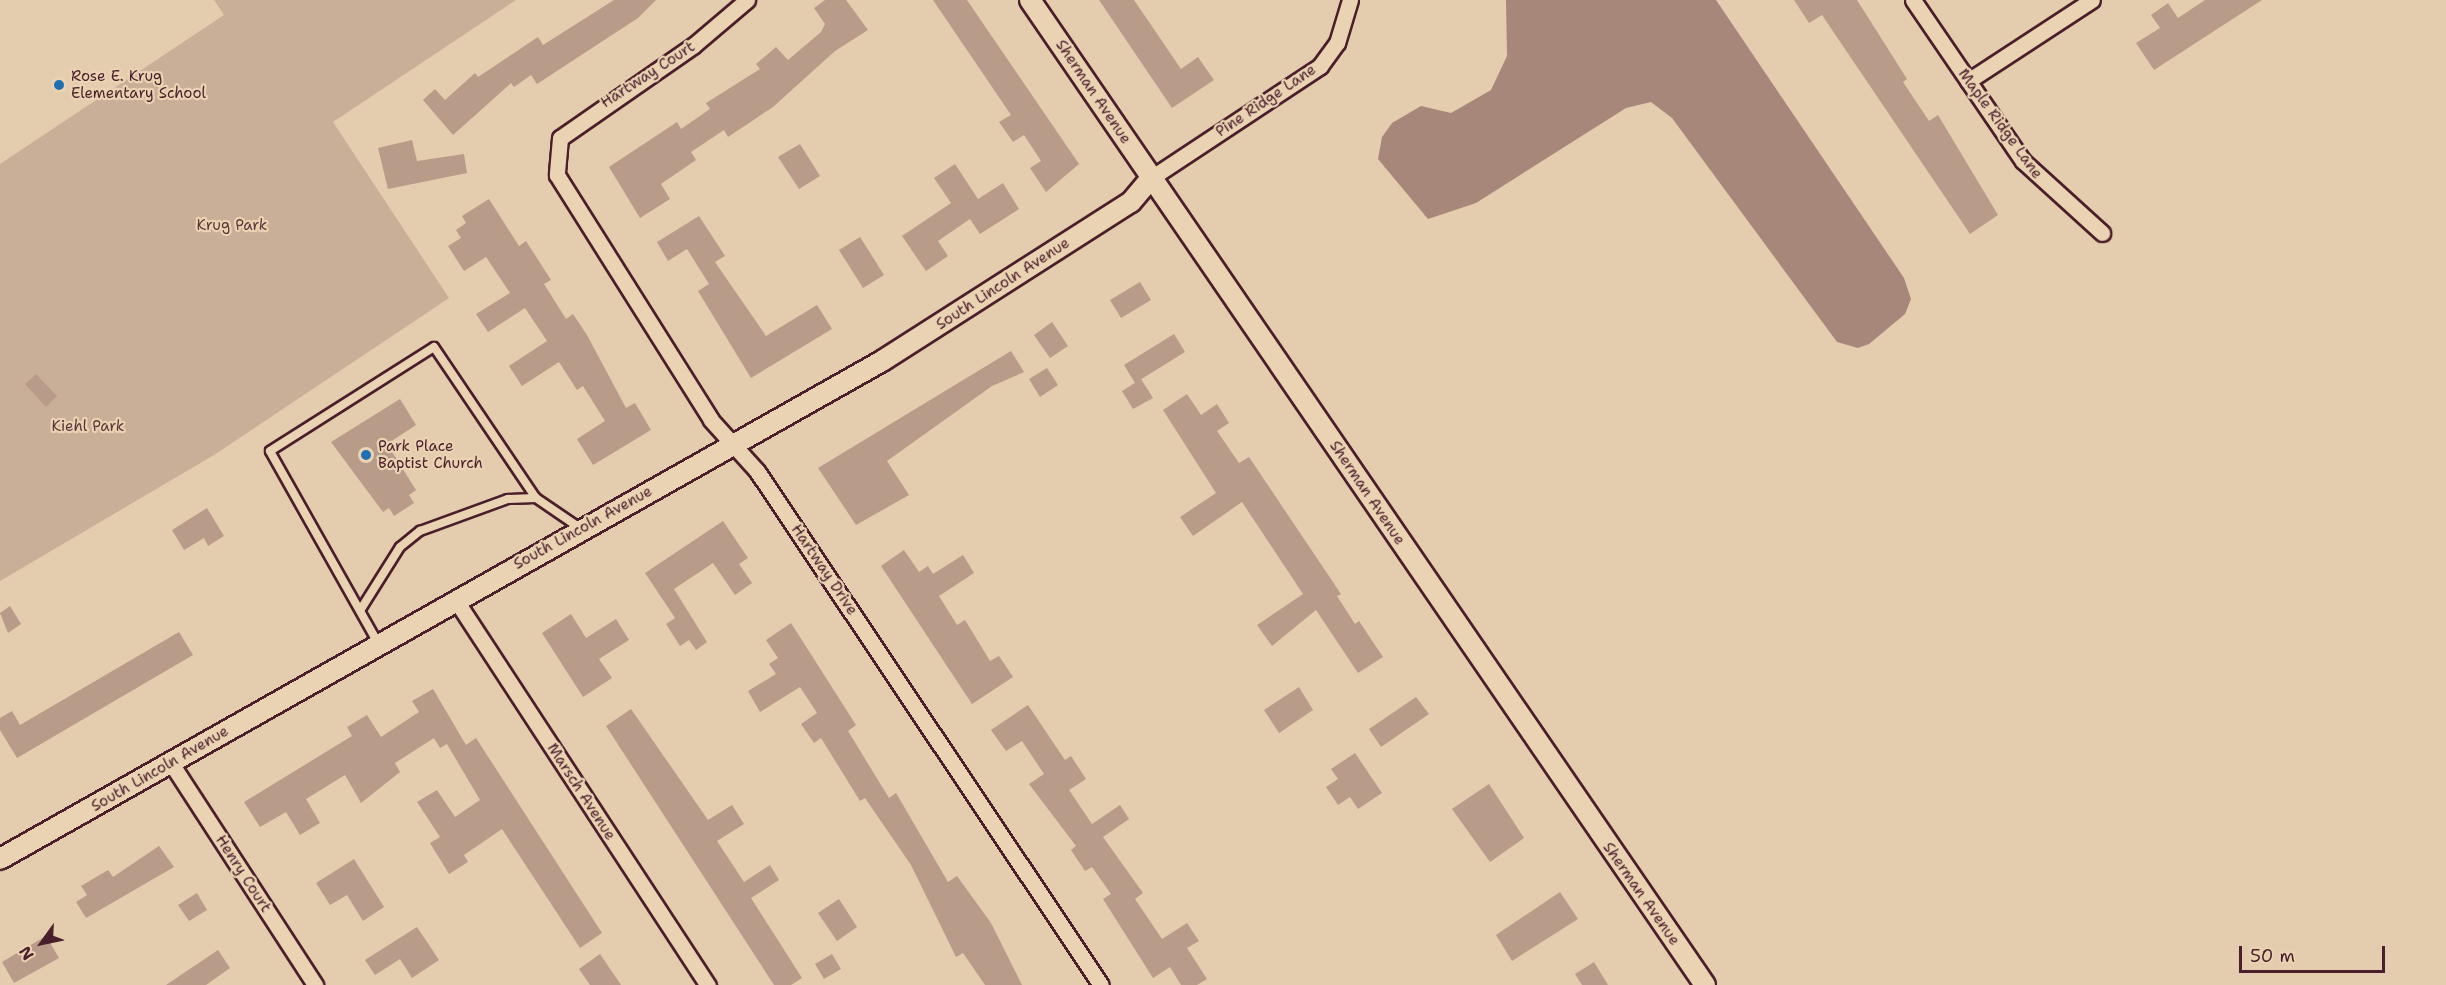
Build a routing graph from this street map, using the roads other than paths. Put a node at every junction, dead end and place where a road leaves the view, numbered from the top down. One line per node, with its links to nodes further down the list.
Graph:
1 (747, 0): 7 (street, Hartway Court)
2 (1030, 0): 8 (street, Sherman Avenue)
3 (1350, 0): 8 (street, Pine Ridge Lane)
4 (1913, 0): 6 (street, Maple Ridge Lane)
5 (2092, 0): 6 (street)
6 (1968, 81): 9 (street, Maple Ridge Lane)
7 (555, 154): 10 (street, Hartway Drive)
8 (1151, 178): 10 (street, South Lincoln Avenue); 21 (street, Sherman Avenue)
9 (2102, 233)
10 (734, 445): 12 (street, South Lincoln Avenue); 20 (street, Hartway Drive)
11 (536, 498): 12 (lane); 14 (lane); 14 (lane)
12 (581, 529): 13 (street, South Lincoln Avenue)
13 (455, 599): 15 (street, South Lincoln Avenue); 19 (street, Marsch Avenue)
14 (361, 609): 15 (lane)
15 (378, 643): 16 (street, South Lincoln Avenue)
16 (171, 763): 17 (street, South Lincoln Avenue); 18 (street, Henry Court)
17 (0, 859)
18 (315, 985)
19 (708, 985)
20 (1101, 985)
21 (1704, 985)

